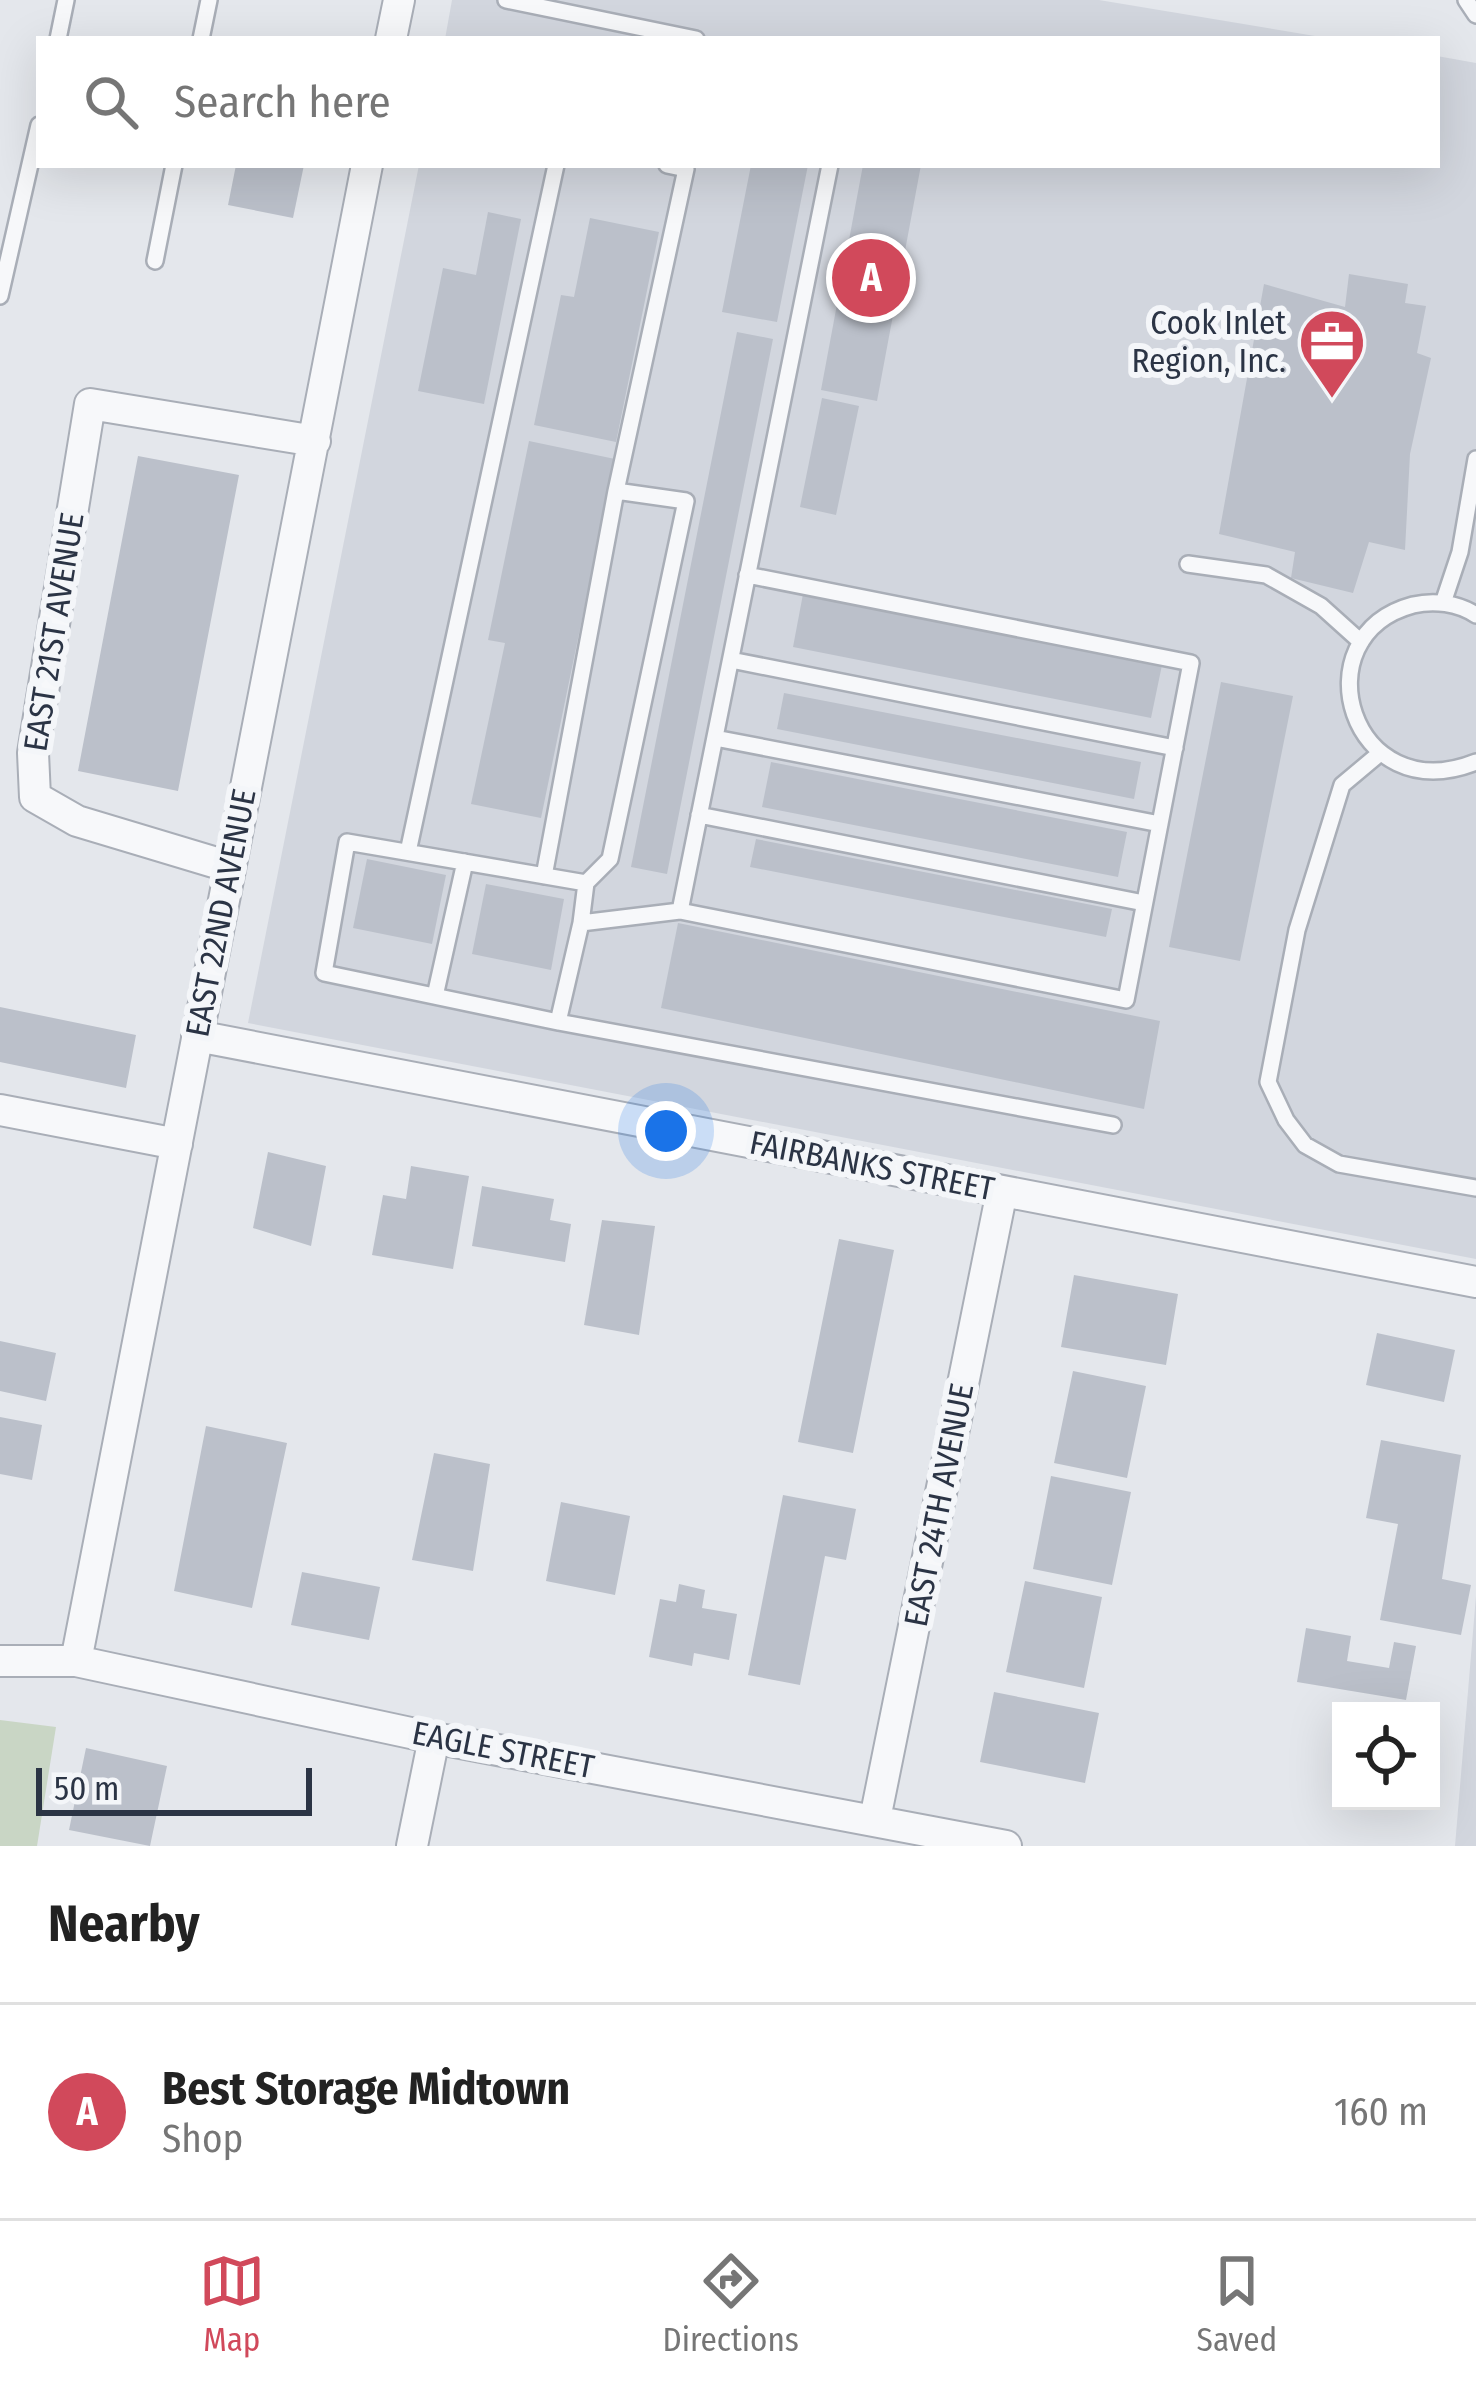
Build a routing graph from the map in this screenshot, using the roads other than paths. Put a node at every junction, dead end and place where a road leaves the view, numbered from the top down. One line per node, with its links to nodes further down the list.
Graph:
1 (66, 0): 7 (lane)
2 (209, 0): 8 (lane)
3 (399, 0): 9 (street)
4 (506, 0): 10 (lane)
5 (1466, 0): 6 (lane)
6 (1476, 15)
7 (59, 36)
8 (202, 36)
9 (392, 36)
10 (681, 36)
11 (36, 138): 18 (lane)
12 (174, 168): 17 (lane)
13 (366, 168): 19 (street, EAST 22ND AVENUE)
14 (555, 168): 34 (lane)
15 (681, 168): 21 (lane)
16 (829, 168): 23 (lane)
17 (154, 261)
18 (0, 296)
19 (315, 442): 36 (street, EAST 22ND AVENUE); 36 (street, EAST 21ST AVENUE)
20 (1476, 459): 24 (lane)
21 (616, 491): 37 (lane); 38 (lane)
22 (1188, 564): 26 (lane)
23 (747, 574): 27 (lane); 29 (lane)
24 (1443, 603): 25 (lane); 26 (lane)
25 (1476, 615)
26 (1361, 643): 30 (lane)
27 (731, 661): 28 (lane); 29 (lane)
28 (715, 738): 32 (lane); 33 (lane)
29 (1174, 748): 33 (lane)
30 (1379, 754): 31 (lane); 48 (lane)
31 (1476, 762)
32 (700, 814): 39 (lane); 40 (lane)
33 (1160, 824): 39 (lane)
34 (408, 853): 35 (lane); 42 (lane)
35 (465, 862): 37 (lane); 42 (lane)
36 (230, 867): 44 (street, EAST 22ND AVENUE)
37 (544, 876): 38 (lane)
38 (586, 883): 41 (lane)
39 (1144, 904): 40 (lane)
40 (680, 910): 41 (lane)
41 (581, 923): 43 (lane)
42 (435, 996): 43 (lane)
43 (557, 1022): 46 (lane)
44 (197, 1036): 47 (street, EAST 22ND AVENUE); 49 (street, FAIRBANKS STREET)
45 (0, 1110): 47 (street)
46 (1113, 1125)
47 (177, 1144): 52 (street, EAST 22ND AVENUE)
48 (1476, 1188)
49 (1003, 1191): 50 (street, FAIRBANKS STREET); 54 (street, EAST 24TH AVENUE)
50 (1476, 1282)
51 (0, 1661): 52 (street, EAGLE STREET)
52 (76, 1661): 53 (street, EAGLE STREET)
53 (434, 1738): 54 (street, EAGLE STREET); 55 (street)
54 (875, 1819): 56 (street, EAGLE STREET)
55 (412, 1846)
56 (1006, 1846)

